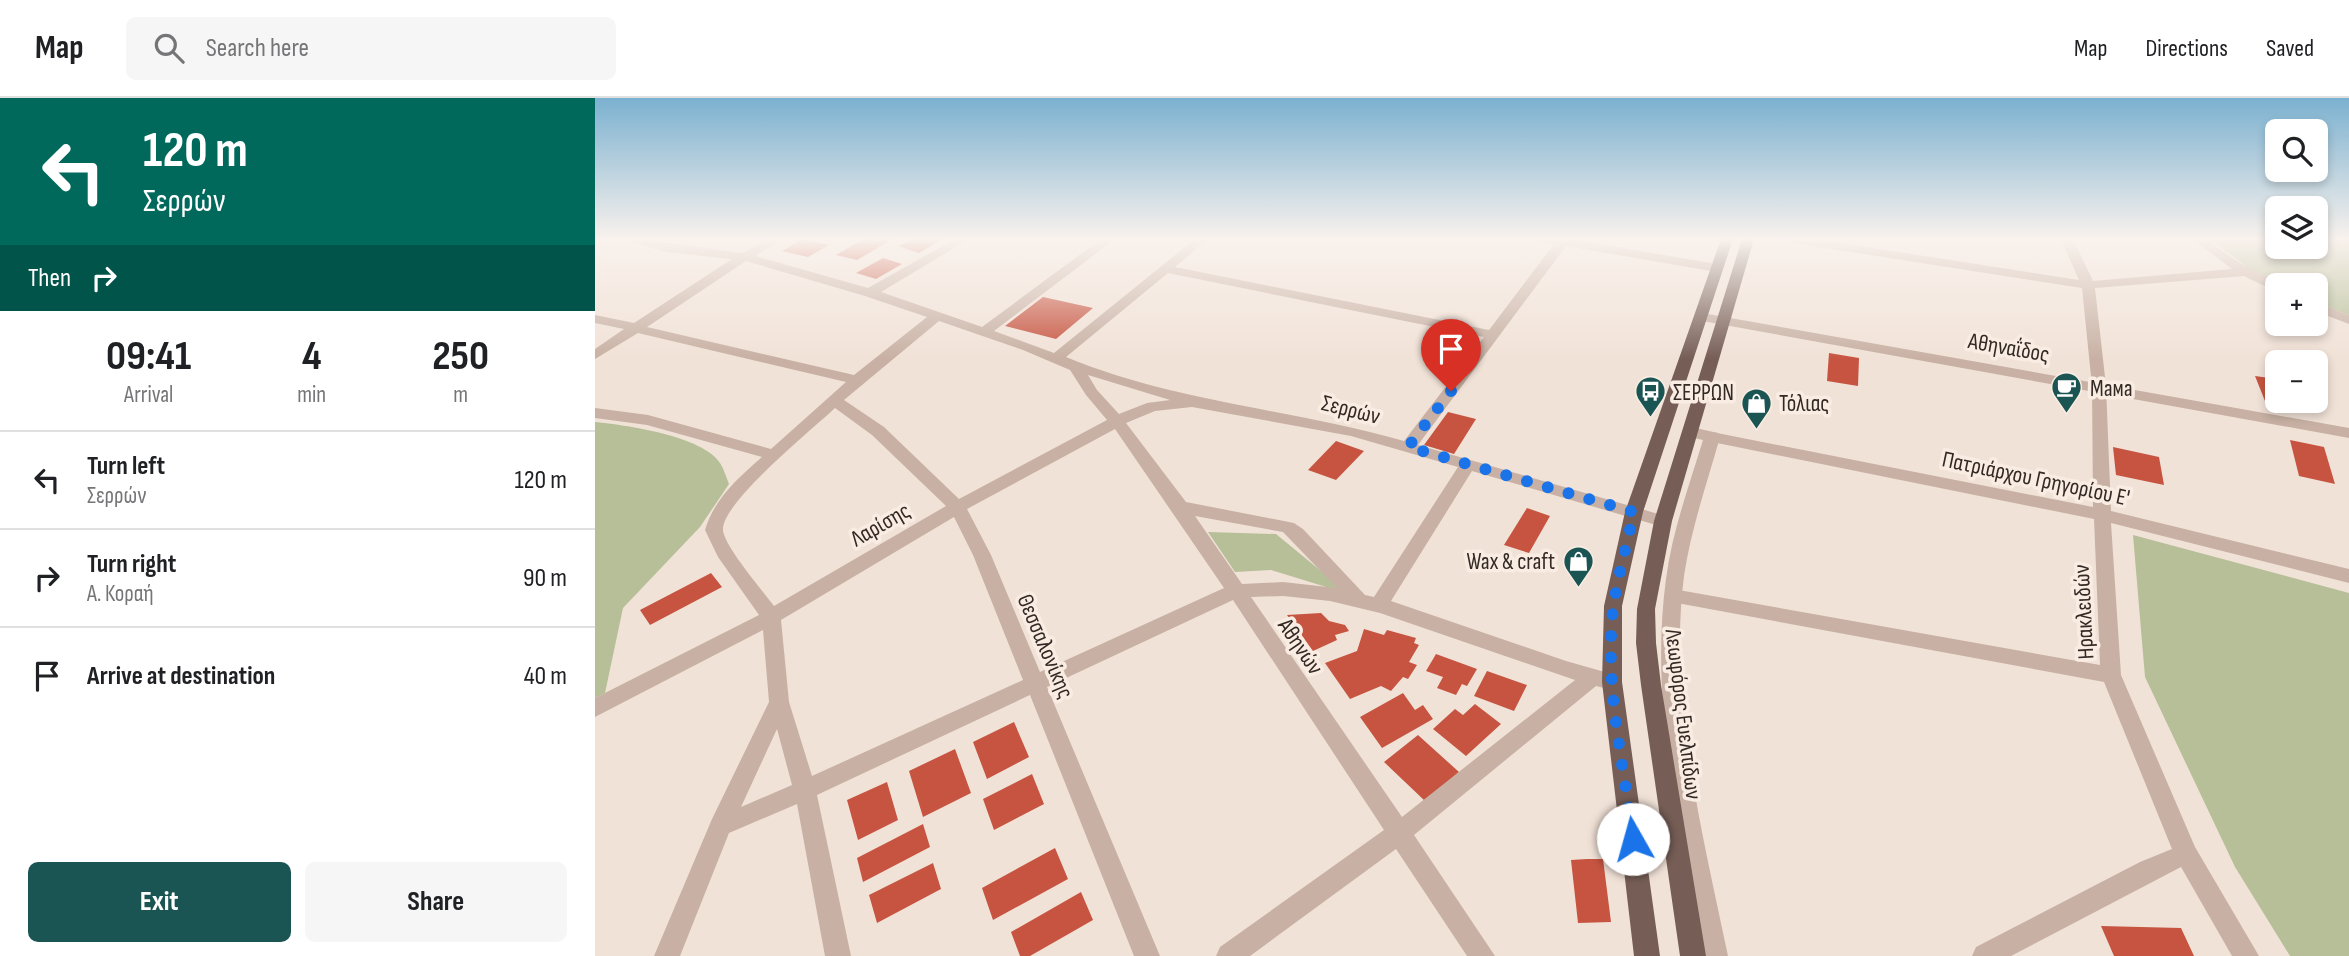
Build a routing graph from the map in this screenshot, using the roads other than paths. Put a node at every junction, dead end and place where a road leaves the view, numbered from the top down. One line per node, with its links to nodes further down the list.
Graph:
1 (711, 279): 21 (street)
2 (821, 279): 14 (street)
3 (894, 279): 14 (street)
4 (1055, 279): 22 (street)
5 (1154, 279): 25 (street)
6 (1216, 279): 23 (street)
7 (1535, 279): 23 (street)
8 (1714, 279): 17 (main road)
9 (1736, 279): 20 (main road, Λεωφόρος Ευελπίδων)
10 (2050, 279): 13 (street)
11 (2085, 279): 13 (street, Ηρακλειδών)
12 (2160, 279): 13 (street)
13 (2088, 285): 28 (street, Ηρακλειδών)
14 (870, 293): 16 (street)
15 (2328, 311): 19 (street)
16 (937, 316): 22 (street); 27 (street)
17 (1702, 317): 20 (street, Αθηναΐδος); 41 (main road)
18 (595, 318): 21 (street)
19 (2349, 320)
20 (1724, 321): 28 (street, Αθηναΐδος); 33 (main road, Λεωφόρος Ευελπίδων)
21 (637, 328): 24 (street); 27 (street)
22 (984, 332): 25 (street, Σερρών)
23 (1494, 335): 36 (street)
24 (595, 355)
25 (1056, 358): 26 (street, Σερρών)
26 (1076, 367): 30 (street, Σερρών); 32 (street, Αθηνών)
27 (857, 380): 29 (street)
28 (2099, 386): 34 (street, Αθηναΐδος); 42 (street, Ηρακλειδών)
29 (835, 400): 37 (street); 39 (street, Θεσσαλονίκης)
30 (1196, 403): 32 (street, Λαρίσης); 36 (street, Σερρών)
31 (595, 414): 37 (street)
32 (1117, 421): 39 (street, Λαρίσης); 40 (street, Αθηνών)
33 (1691, 432): 35 (street, Πατριάρχου Γρηγορίου Ε'); 43 (main road, Λεωφόρος Ευελπίδων)
34 (2349, 433)
35 (1712, 437): 42 (street, Πατριάρχου Γρηγορίου Ε'); 46 (street)
36 (1408, 447): 38 (street, Σερρών)
37 (774, 455): 48 (street)
38 (1468, 466): 41 (street, Σερρών); 47 (street)
39 (957, 507): 48 (street, Λαρίσης); 51 (street, Θεσσαλονίκης)
40 (1180, 507): 45 (street, Αθηνών); 47 (street)
41 (1634, 512): 43 (street, Σερρών); 50 (main road)
42 (2102, 515): 44 (street, Πατριάρχου Γρηγορίου Ε'); 49 (street, Ηρακλειδών)
43 (1663, 521): 65 (main road, Λεωφόρος Ευελπίδων)
44 (2349, 576)
45 (1235, 592): 47 (street); 51 (street); 56 (street, Αθηνών)
46 (1673, 596): 49 (street); 66 (street)
47 (1368, 603): 50 (street)
48 (771, 617): 52 (street); 53 (street, Λαρίσης)
49 (2111, 675): 57 (street, Ηρακλειδών)
50 (1602, 680): 56 (street); 64 (main road)
51 (1035, 683): 54 (street); 61 (street, Θεσσαλονίκης)
52 (779, 702): 54 (street); 55 (street)
53 (595, 708)
54 (805, 790): 55 (street); 60 (street)
55 (720, 826): 59 (street)
56 (1398, 834): 62 (street); 63 (street, Αθηνών)
57 (2186, 854): 58 (street); 67 (street, Ηρακλειδών)
58 (1995, 953)
59 (667, 956)
60 (838, 956)
61 (1147, 956)
62 (1229, 956)
63 (1482, 956)
64 (1647, 956)
65 (1693, 956)
66 (1715, 956)
67 (2246, 956)

